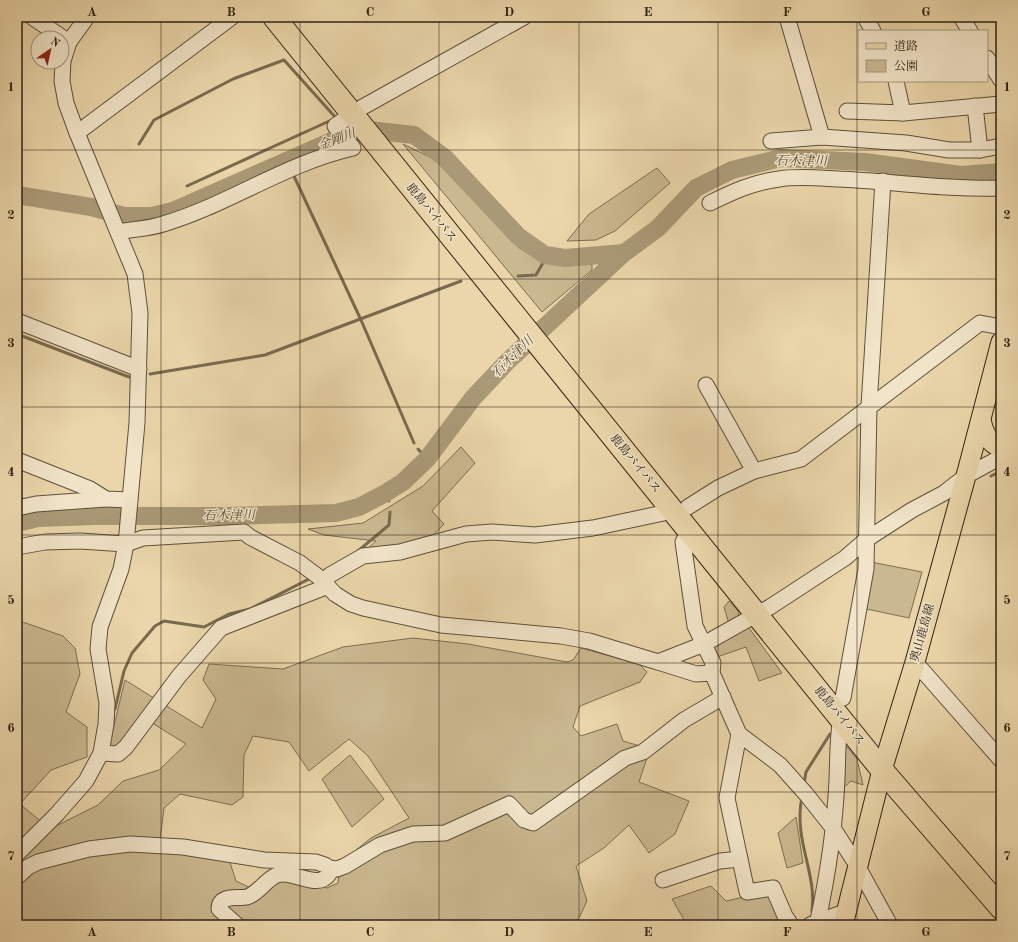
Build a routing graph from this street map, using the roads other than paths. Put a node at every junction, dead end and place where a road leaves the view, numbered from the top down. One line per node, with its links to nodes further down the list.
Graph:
1 (87, 17): 13 (street)
2 (232, 17): 23 (street)
3 (274, 17): 22 (highway, 鹿島バイパス)
4 (288, 17): 22 (highway, 鹿島バイパス)
5 (524, 17): 22 (street)
6 (787, 17): 24 (street)
7 (865, 17): 11 (street)
8 (961, 17): 12 (street)
9 (38, 19): 10 (street)
10 (53, 30)
11 (872, 30)
12 (969, 30)
13 (70, 41)
14 (988, 60): 16 (street)
15 (63, 70): 23 (street)
16 (1001, 80)
17 (896, 82): 21 (street)
18 (1001, 104): 19 (street)
19 (976, 106): 21 (street); 27 (street)
20 (847, 111): 21 (street)
21 (903, 113)
22 (357, 126): 31 (street); 32 (highway, 鹿島バイパス); 32 (highway, 鹿島バイパス)
23 (77, 134): 31 (street)
24 (822, 137): 25 (street); 27 (street)
25 (771, 141)
26 (1001, 146): 27 (street)
27 (980, 150)
28 (883, 181): 29 (street); 30 (street); 38 (street)
29 (1001, 188)
30 (710, 203)
31 (116, 228): 36 (street)
32 (523, 317): 48 (highway, 鹿島バイパス)
33 (17, 322): 36 (street)
34 (1001, 326): 38 (street)
35 (1001, 342): 39 (main road, 奥山鹿島線)
36 (139, 369): 46 (street)
37 (706, 385): 43 (street)
38 (869, 406): 43 (street); 51 (street)
39 (981, 420): 40 (main road); 44 (main road, 奥山鹿島線)
40 (1001, 448)
41 (1001, 457): 44 (street)
42 (17, 460): 45 (street)
43 (754, 471): 48 (street)
44 (966, 476): 51 (street); 57 (main road, 奥山鹿島線)
45 (106, 499): 46 (street); 47 (street)
46 (130, 501): 50 (street)
47 (17, 508)
48 (680, 509): 49 (highway, 鹿島バイパス); 53 (street); 54 (highway, 鹿島バイパス)
49 (689, 530): 54 (highway, 鹿島バイパス); 55 (street)
50 (126, 544): 52 (street); 53 (street); 62 (street)
51 (867, 545): 54 (street); 60 (street)
52 (17, 547)
53 (321, 579): 56 (street); 62 (street)
54 (764, 611): 55 (street); 60 (highway, 鹿島バイパス)
55 (704, 644): 56 (street); 58 (street)
56 (658, 662): 58 (street)
57 (915, 662): 63 (street); 64 (main road, 奥山鹿島線)
58 (712, 673): 59 (street)
59 (723, 697): 61 (street); 69 (street)
60 (842, 708): 64 (highway, 鹿島バイパス); 65 (street)
61 (739, 734): 65 (street); 67 (street)
62 (101, 753): 66 (street)
63 (1001, 760)
64 (885, 762): 68 (main road, 奥山鹿島線); 72 (highway, 鹿島バイパス); 73 (highway, 鹿島バイパス)
65 (833, 828): 68 (street); 75 (street)
66 (17, 854)
67 (740, 859): 71 (street); 77 (street)
68 (858, 867): 74 (main road, 奥山鹿島線); 78 (street)
69 (329, 868): 70 (street); 76 (street)
70 (17, 877)
71 (663, 880)
72 (1001, 888)
73 (1001, 908)
74 (845, 918): 75 (street)
75 (815, 924)
76 (237, 925)
77 (791, 925)
78 (890, 925)

